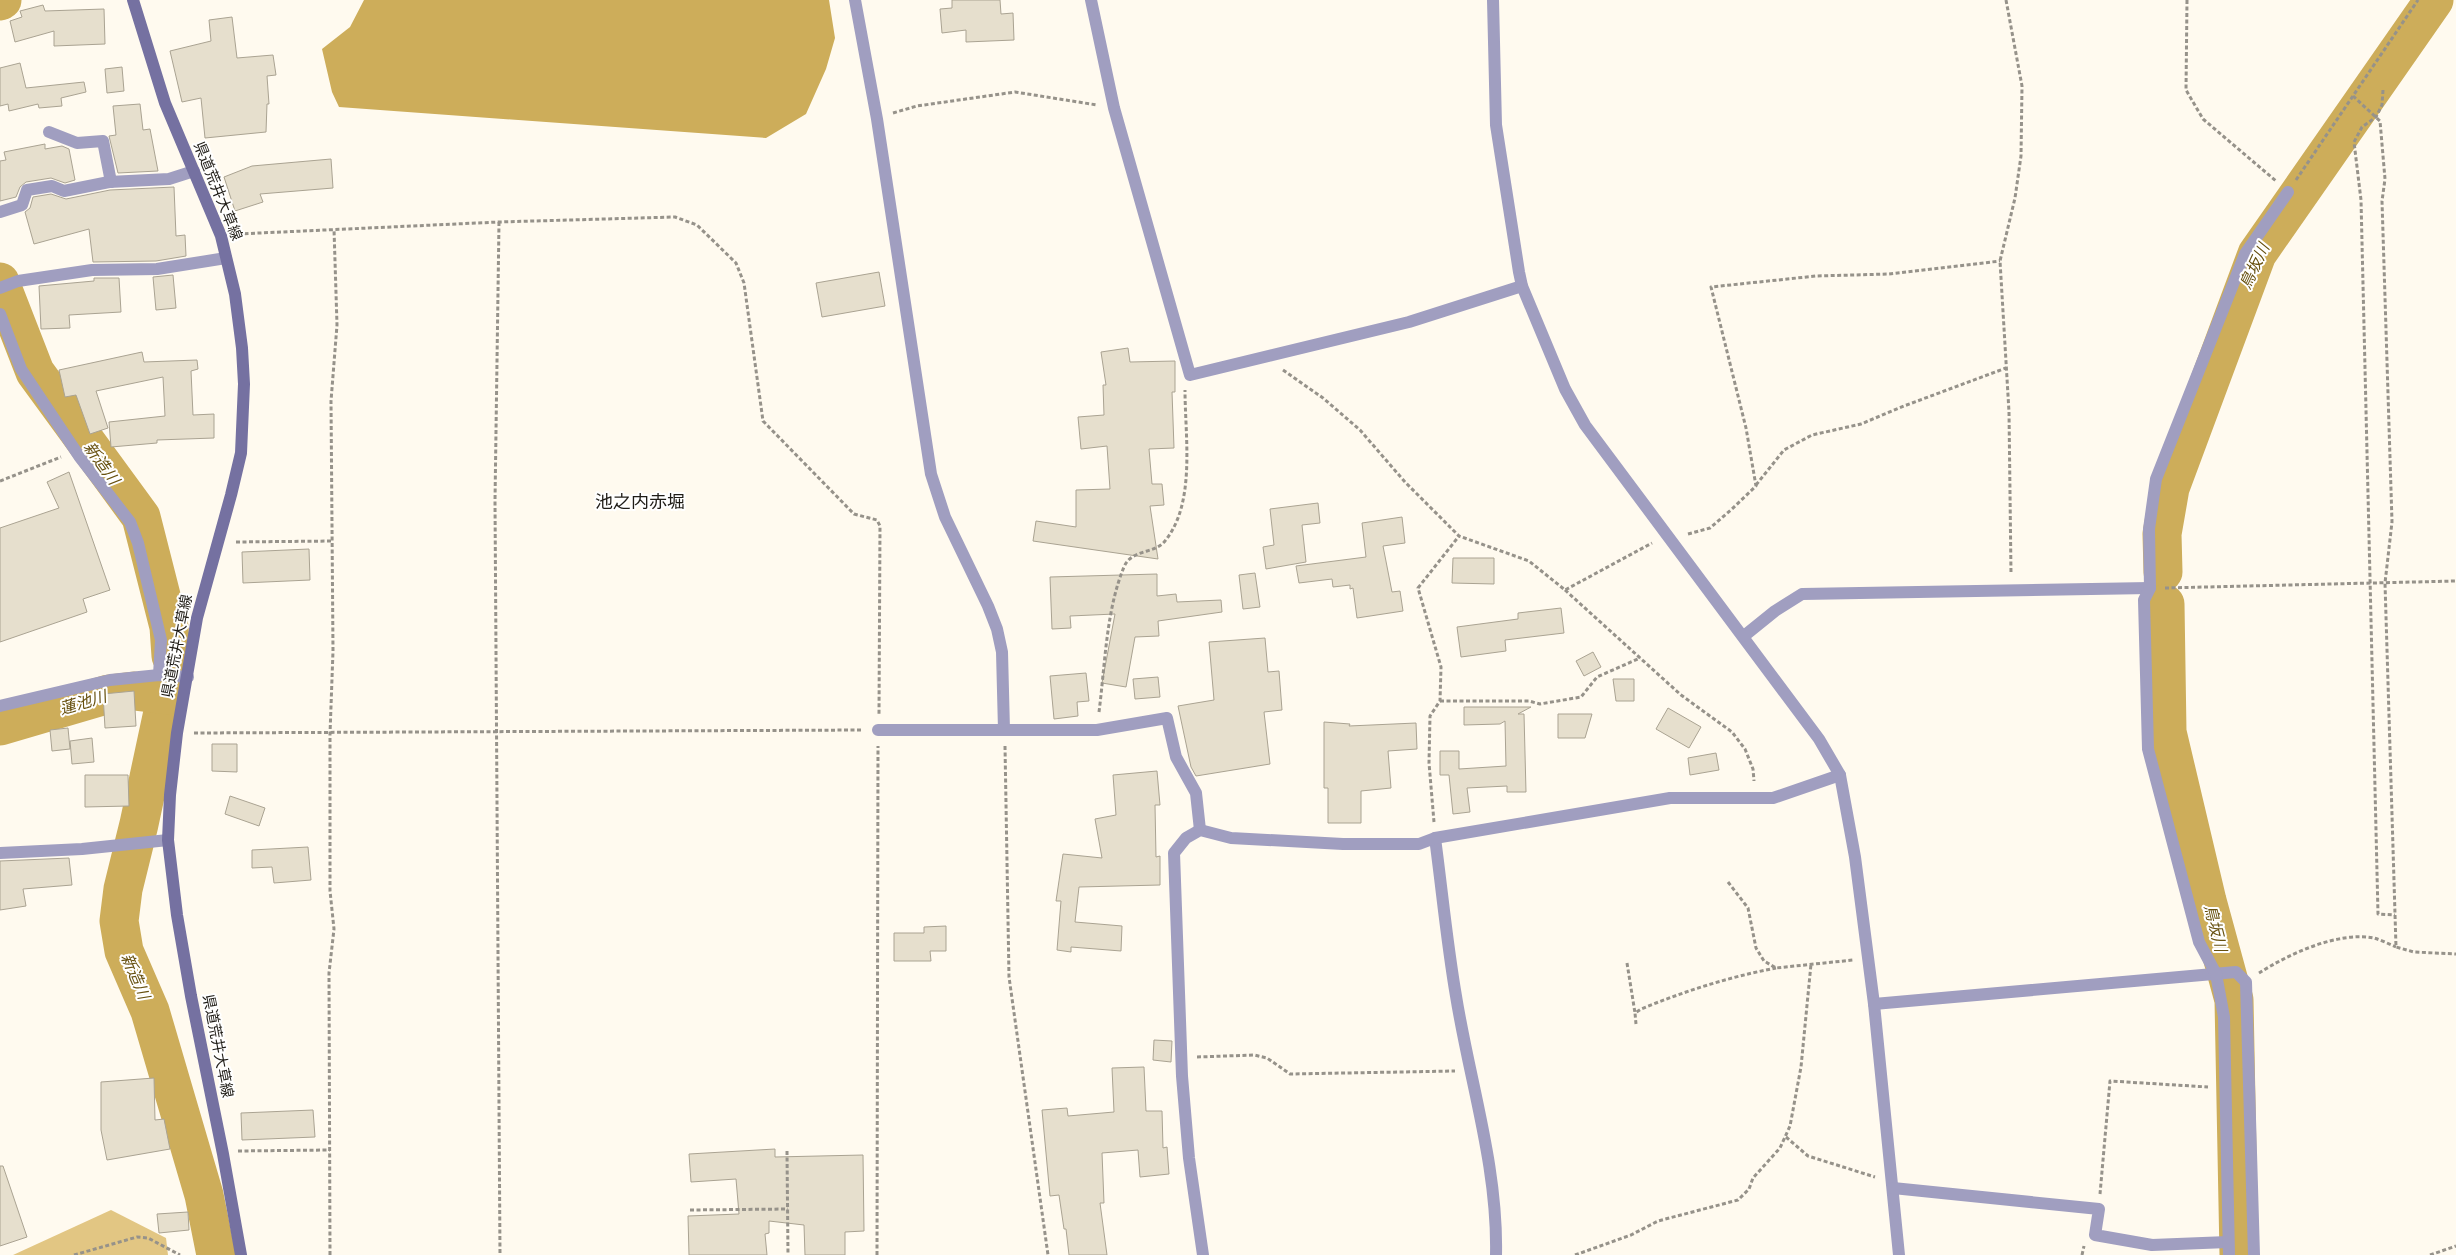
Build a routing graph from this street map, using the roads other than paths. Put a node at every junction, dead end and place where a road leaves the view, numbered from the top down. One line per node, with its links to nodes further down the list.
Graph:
1 (133, 0): 6 (main road, 県道荒井大草線)
2 (855, 0): 20 (street)
3 (1091, 0): 11 (street)
4 (1493, 0): 11 (street)
5 (49, 132): 7 (street)
6 (194, 171): 7 (street); 10 (main road, 県道荒井大草線)
7 (111, 182): 9 (street)
8 (2288, 192): 14 (street)
9 (0, 212)
10 (226, 258): 12 (street); 17 (main road, 県道荒井大草線)
11 (1522, 286): 15 (street)
12 (0, 288)
13 (0, 314): 16 (street)
14 (2150, 588): 15 (street); 26 (street)
15 (1744, 636): 21 (street)
16 (159, 675): 17 (street); 18 (street)
17 (188, 676): 24 (main road, 県道荒井大草線)
18 (0, 706)
19 (878, 730): 20 (street)
20 (1004, 730): 22 (street)
21 (1840, 775): 23 (street); 27 (street)
22 (1200, 830): 23 (street); 31 (street)
23 (1435, 838): 32 (street)
24 (168, 841): 25 (street); 30 (main road, 県道荒井大草線)
25 (0, 853)
26 (2218, 974): 27 (street); 29 (street); 34 (street)
27 (1874, 1004): 28 (street)
28 (1893, 1185): 29 (street); 33 (street)
29 (2228, 1248)
30 (241, 1255)
31 (1203, 1255)
32 (1496, 1255)
33 (1899, 1255)
34 (2254, 1255)

